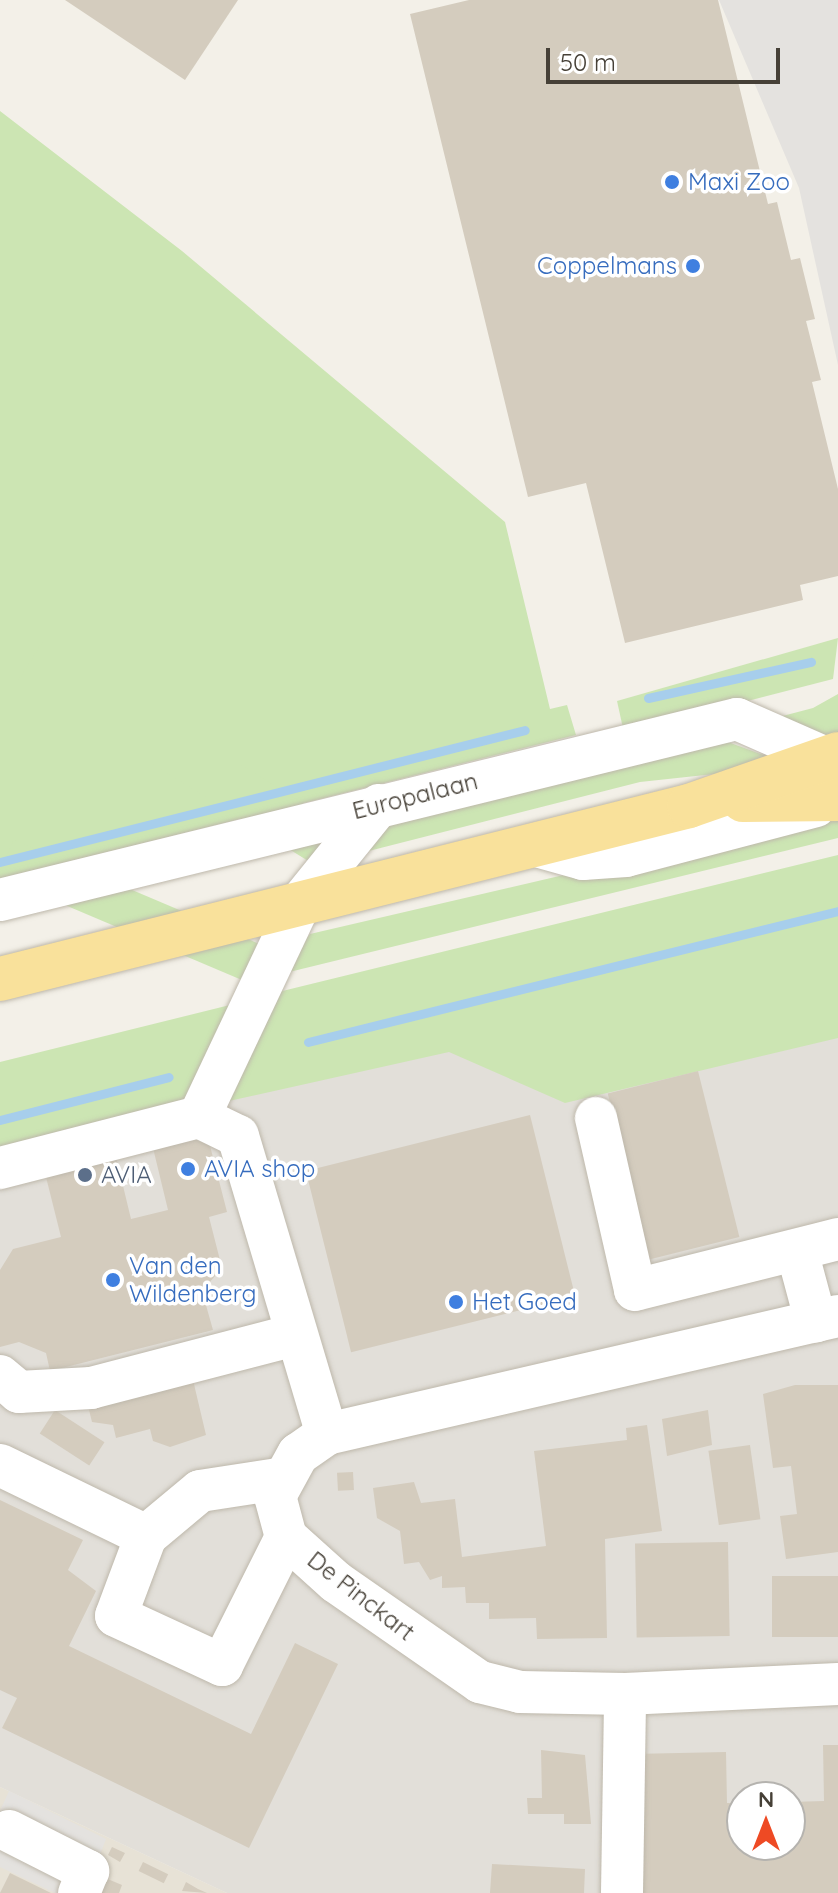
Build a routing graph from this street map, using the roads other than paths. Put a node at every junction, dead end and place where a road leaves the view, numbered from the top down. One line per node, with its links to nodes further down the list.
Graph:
1 (832, 756): 3 (street, Europalaan); 4 (main road, Europalaan)
2 (838, 800): 4 (main road, Europalaan); 5 (street, Europalaan)
3 (379, 805): 6 (street, Europalaan); 7 (street)
4 (689, 806): 5 (main road, Europalaan)
5 (533, 845): 7 (main road, Europalaan)
6 (0, 900)
7 (300, 903): 8 (main road, Europalaan); 9 (street)
8 (0, 979)
9 (199, 1117): 11 (street); 15 (street)
10 (596, 1118): 13 (street)
11 (0, 1168)
12 (838, 1239): 13 (street)
13 (797, 1251): 14 (street)
14 (827, 1319): 17 (street)
15 (295, 1335): 16 (street); 17 (street)
16 (0, 1376)
17 (327, 1434): 19 (street)
18 (0, 1465): 20 (street)
19 (278, 1479): 20 (street); 21 (street, De Pinckart)
20 (146, 1536): 21 (street)
21 (286, 1537): 23 (street, De Pinckart)
22 (838, 1684): 23 (street, De Pinckart)
23 (625, 1694): 26 (street)
24 (9, 1831): 25 (street)
25 (79, 1893)
26 (622, 1893)

